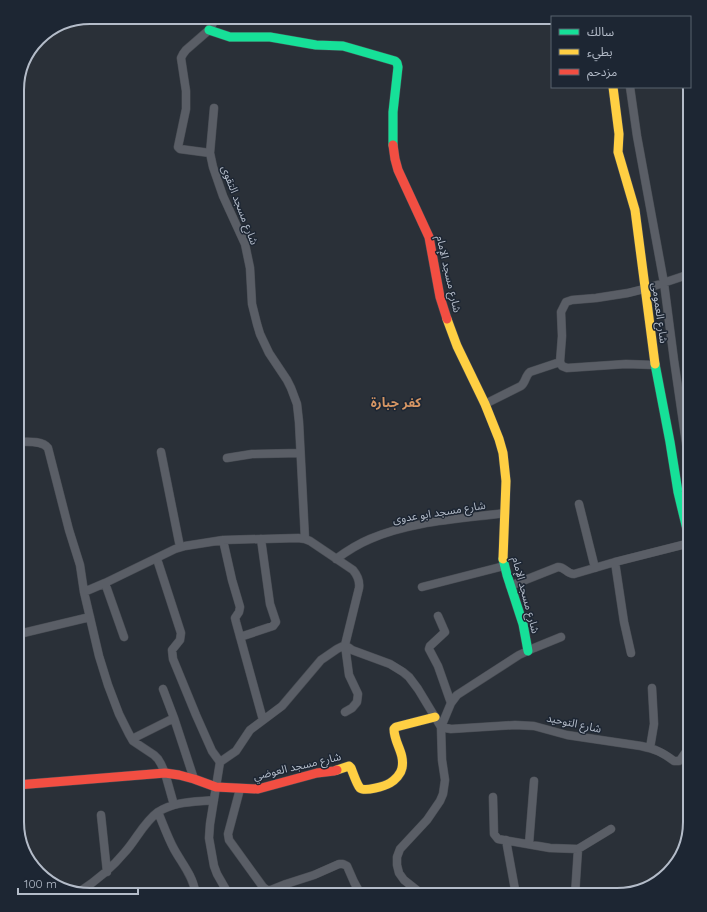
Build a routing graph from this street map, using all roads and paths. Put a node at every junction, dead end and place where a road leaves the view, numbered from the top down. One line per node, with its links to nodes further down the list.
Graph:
1 (212, 24): 2 (street)
2 (209, 30): 6 (street); 12 (street, شارع مسجد الإمام)
3 (614, 88): 9 (street, شارع العمومى)
4 (630, 88): 8 (street)
5 (214, 108): 6 (street, شارع مسجد التقوى)
6 (210, 152): 16 (street, شارع مسجد التقوى)
7 (683, 276): 8 (street)
8 (662, 284): 9 (street); 13 (street)
9 (647, 288): 10 (street); 11 (street, شارع العمومى)
10 (560, 362): 11 (street); 12 (street)
11 (655, 364): 20 (street, شارع العمومى)
12 (485, 404): 19 (street, شارع مسجد الإمام)
13 (683, 412)
14 (24, 442): 34 (street)
15 (161, 452): 25 (street)
16 (300, 453): 17 (street); 22 (street, شارع مسجد التقوى)
17 (228, 458)
18 (579, 504): 30 (street)
19 (505, 513): 27 (street, شارع مسجد ابو عدوى); 29 (street, شارع مسجد الإمام)
20 (683, 513)
21 (261, 539): 22 (street); 23 (street); 39 (street)
22 (305, 539): 27 (street)
23 (223, 540): 25 (street); 39 (street)
24 (683, 545): 28 (street)
25 (180, 548): 26 (street)
26 (157, 559): 31 (street); 55 (street)
27 (336, 559): 41 (street)
28 (615, 562): 30 (street); 43 (street)
29 (504, 566): 32 (street, شارع مسجد الإمام); 33 (street)
30 (595, 568): 32 (street)
31 (105, 583): 34 (street); 38 (street)
32 (510, 586): 42 (street, شارع مسجد الإمام)
33 (422, 587)
34 (84, 592): 36 (street)
35 (438, 616): 46 (street)
36 (90, 617): 37 (street); 52 (street)
37 (24, 634)
38 (124, 637)
39 (240, 637): 50 (street)
40 (561, 637): 42 (street)
41 (345, 645): 47 (street); 48 (street); 50 (street)
42 (528, 651): 46 (street)
43 (631, 652)
44 (652, 688): 53 (street)
45 (163, 689): 49 (street)
46 (451, 703): 51 (street)
47 (345, 712)
48 (435, 717): 51 (street); 61 (street, شارع مسجد العوضي)
49 (174, 718): 52 (street); 57 (street)
50 (263, 720): 55 (street)
51 (441, 727): 53 (street, شارع التوحيد); 78 (street)
52 (132, 739): 56 (street)
53 (650, 748): 54 (street, شارع التوحيد)
54 (683, 756)
55 (220, 762): 60 (street)
56 (165, 773): 57 (street, شارع مسجد العوضي); 59 (street, شارع مسجد العوضي); 64 (street)
57 (194, 779): 60 (street, شارع مسجد العوضي)
58 (534, 781): 69 (street)
59 (24, 784)
60 (216, 787): 61 (street, شارع مسجد العوضي); 63 (street)
61 (240, 789): 75 (street)
62 (493, 797): 68 (street)
63 (214, 800): 64 (street); 74 (street)
64 (174, 805): 65 (street)
65 (158, 812): 71 (street); 73 (street)
66 (101, 815): 71 (street)
67 (611, 829): 70 (street)
68 (506, 840): 69 (street); 79 (street)
69 (529, 844): 70 (street)
70 (578, 849): 80 (street)
71 (107, 872): 72 (street)
72 (86, 888)
73 (194, 888)
74 (225, 888)
75 (264, 888)
76 (276, 888): 77 (street)
77 (357, 888)
78 (414, 888)
79 (515, 888)
80 (575, 888)

